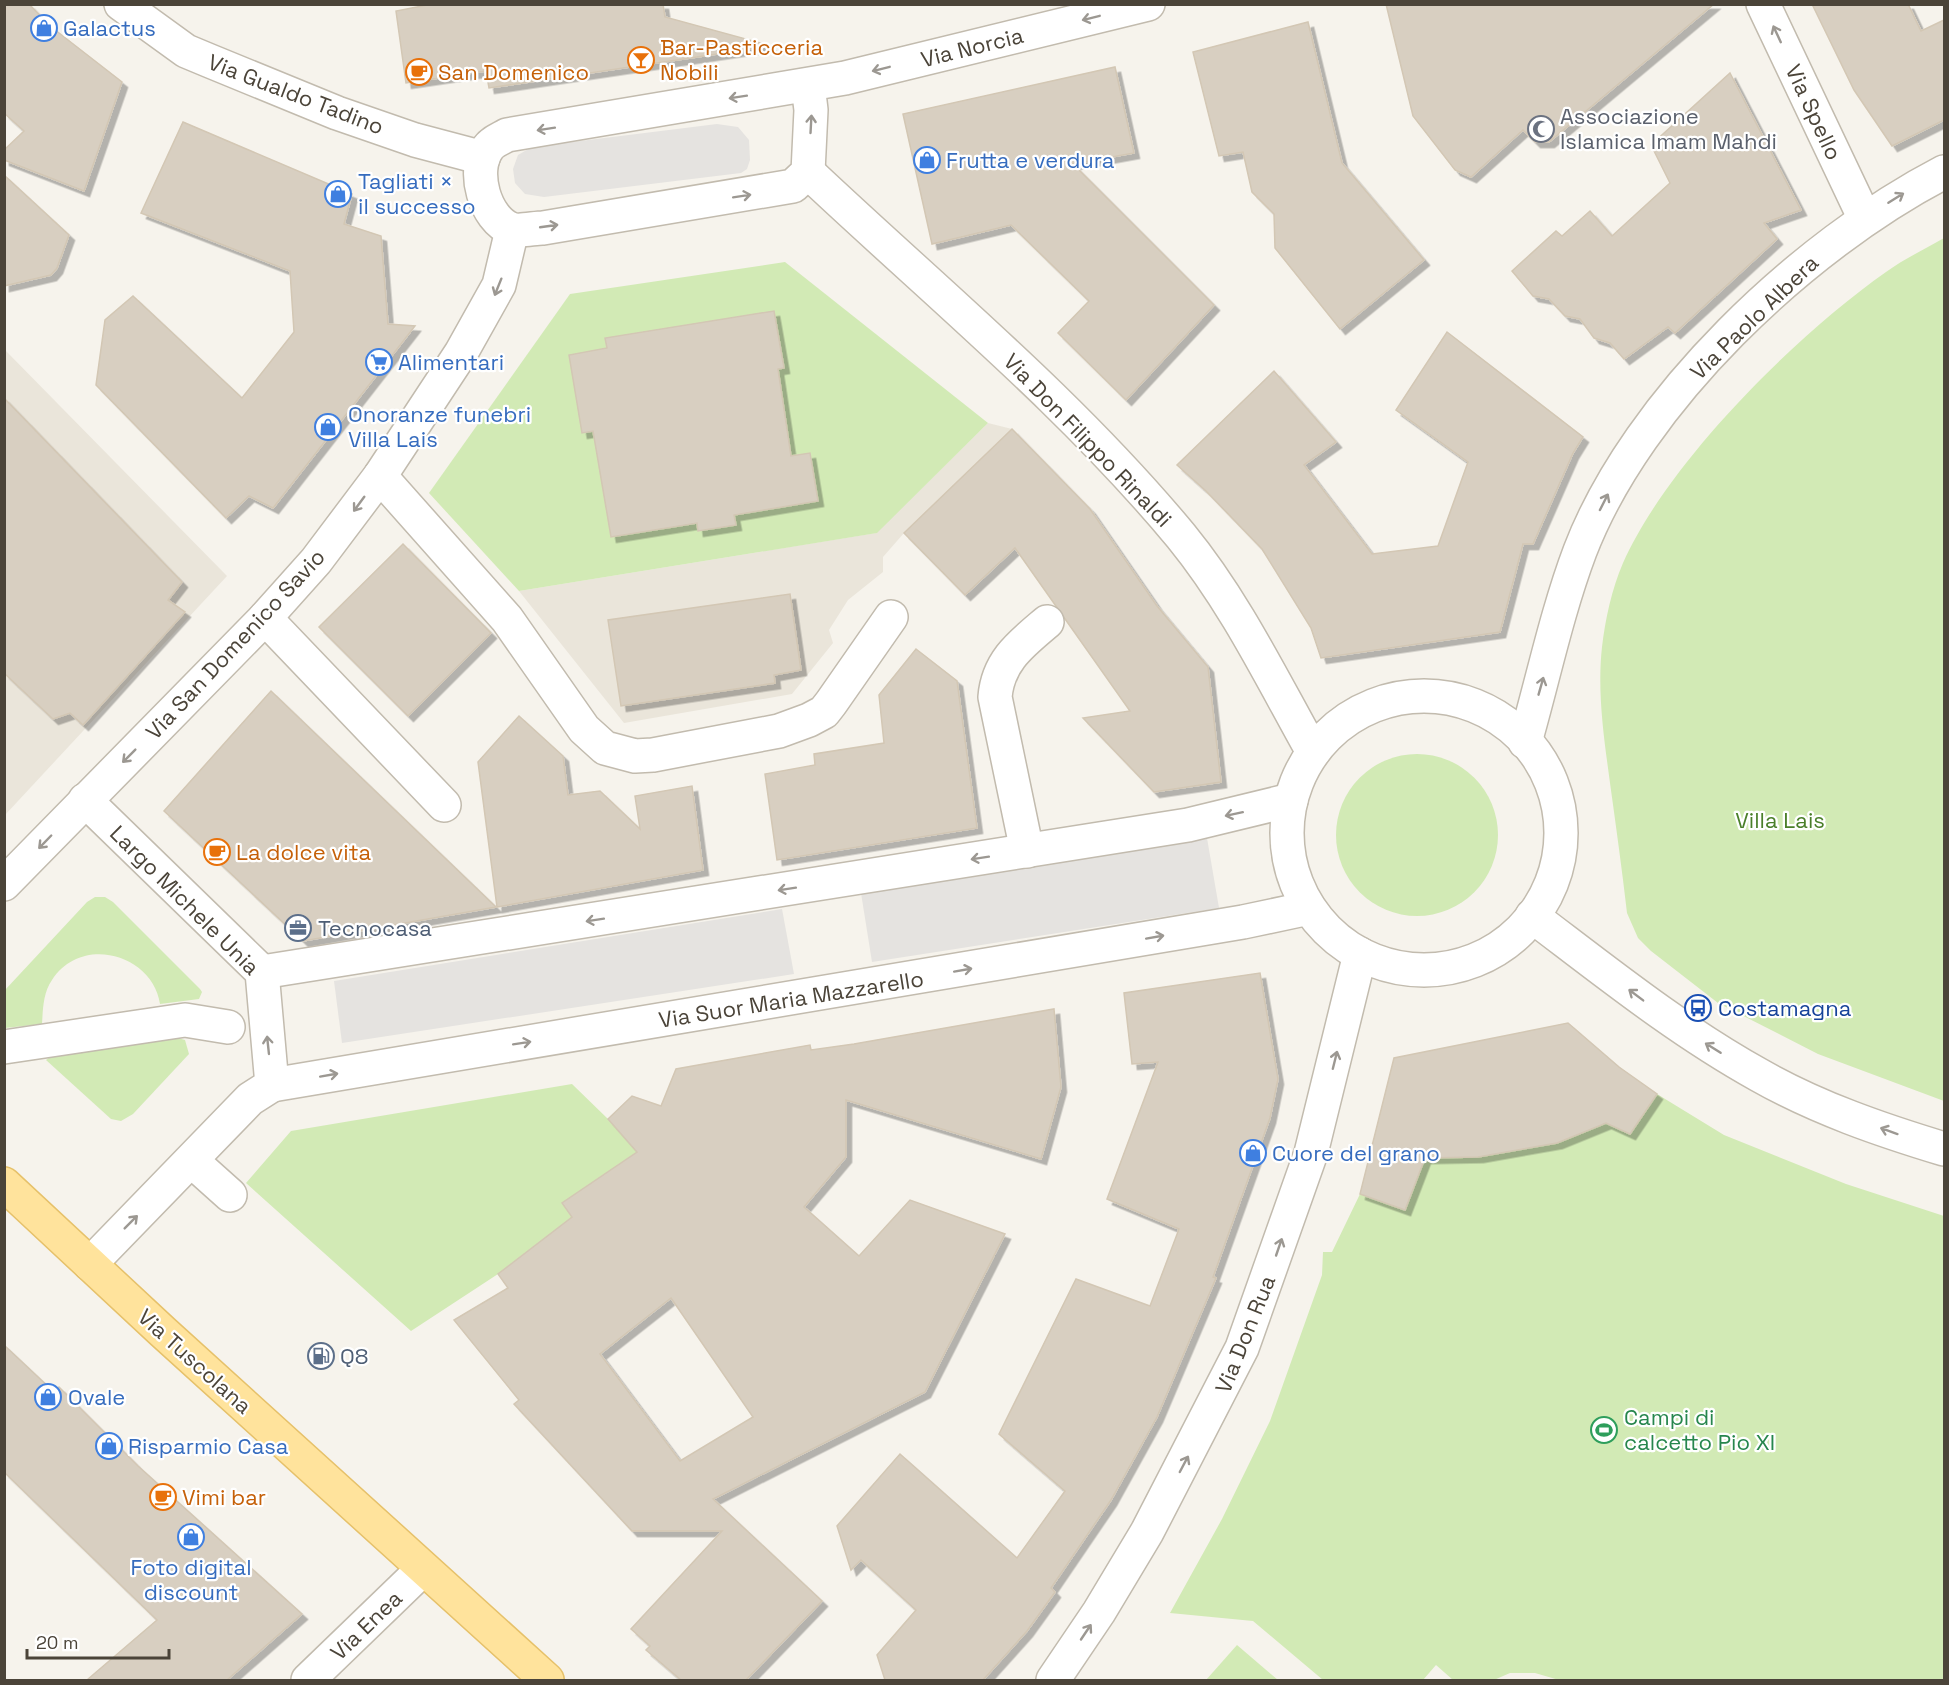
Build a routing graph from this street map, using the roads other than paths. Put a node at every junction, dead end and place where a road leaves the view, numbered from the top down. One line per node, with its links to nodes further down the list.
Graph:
1 (121, 4): 5 (street, Via Gualdo Tadino)
2 (1148, 4): 4 (street, Via Norcia, one-way to 4)
3 (1763, 4): 8 (street, Via Spello, one-way to 3)
4 (802, 86): 5 (street, Via Norcia, one-way to 5); 6 (street, one-way to 4)
5 (483, 158): 9 (street)
6 (808, 172): 9 (street, one-way to 6); 15 (street, Via Don Filippo Rinaldi)
7 (1944, 172): 8 (street, Via Paolo Albera, one-way to 7)
8 (1865, 219): 14 (street, Via Paolo Albera, one-way to 8)
9 (512, 230): 10 (street, Via San Domenico Savio, one-way to 10)
10 (380, 476): 11 (street); 12 (street, Via San Domenico Savio, one-way to 12)
11 (891, 617)
12 (265, 618): 16 (street, Via San Domenico Savio, one-way to 16); 18 (street)
13 (1047, 622): 19 (street)
14 (1525, 742): 15 (street); 22 (street)
15 (1313, 752): 17 (street)
16 (85, 800): 20 (street, one-way to 20); 24 (street, Largo Michele Unia)
17 (1291, 800): 19 (street, one-way to 19); 21 (street)
18 (444, 805)
19 (1027, 851): 24 (street, one-way to 24)
20 (4, 884)
21 (1309, 908): 23 (street); 27 (street, Via Suor Maria Mazzarello, one-way to 21)
22 (1532, 916): 23 (street); 28 (street, one-way to 22)
23 (1360, 954): 36 (street, Via Don Rua, one-way to 23)
24 (262, 972): 27 (street, Largo Michele Unia, one-way to 24)
25 (228, 1027): 26 (street)
26 (4, 1047)
27 (272, 1085): 29 (street)
28 (1944, 1149)
29 (192, 1161): 31 (street); 32 (street, one-way to 29)
30 (4, 1184): 32 (main road, Via Tuscolana)
31 (230, 1196)
32 (90, 1264): 33 (main road, Via Tuscolana)
33 (423, 1569): 34 (street, Via Enea); 35 (main road, Via Tuscolana)
34 (308, 1680)
35 (547, 1680)
36 (1053, 1680)

